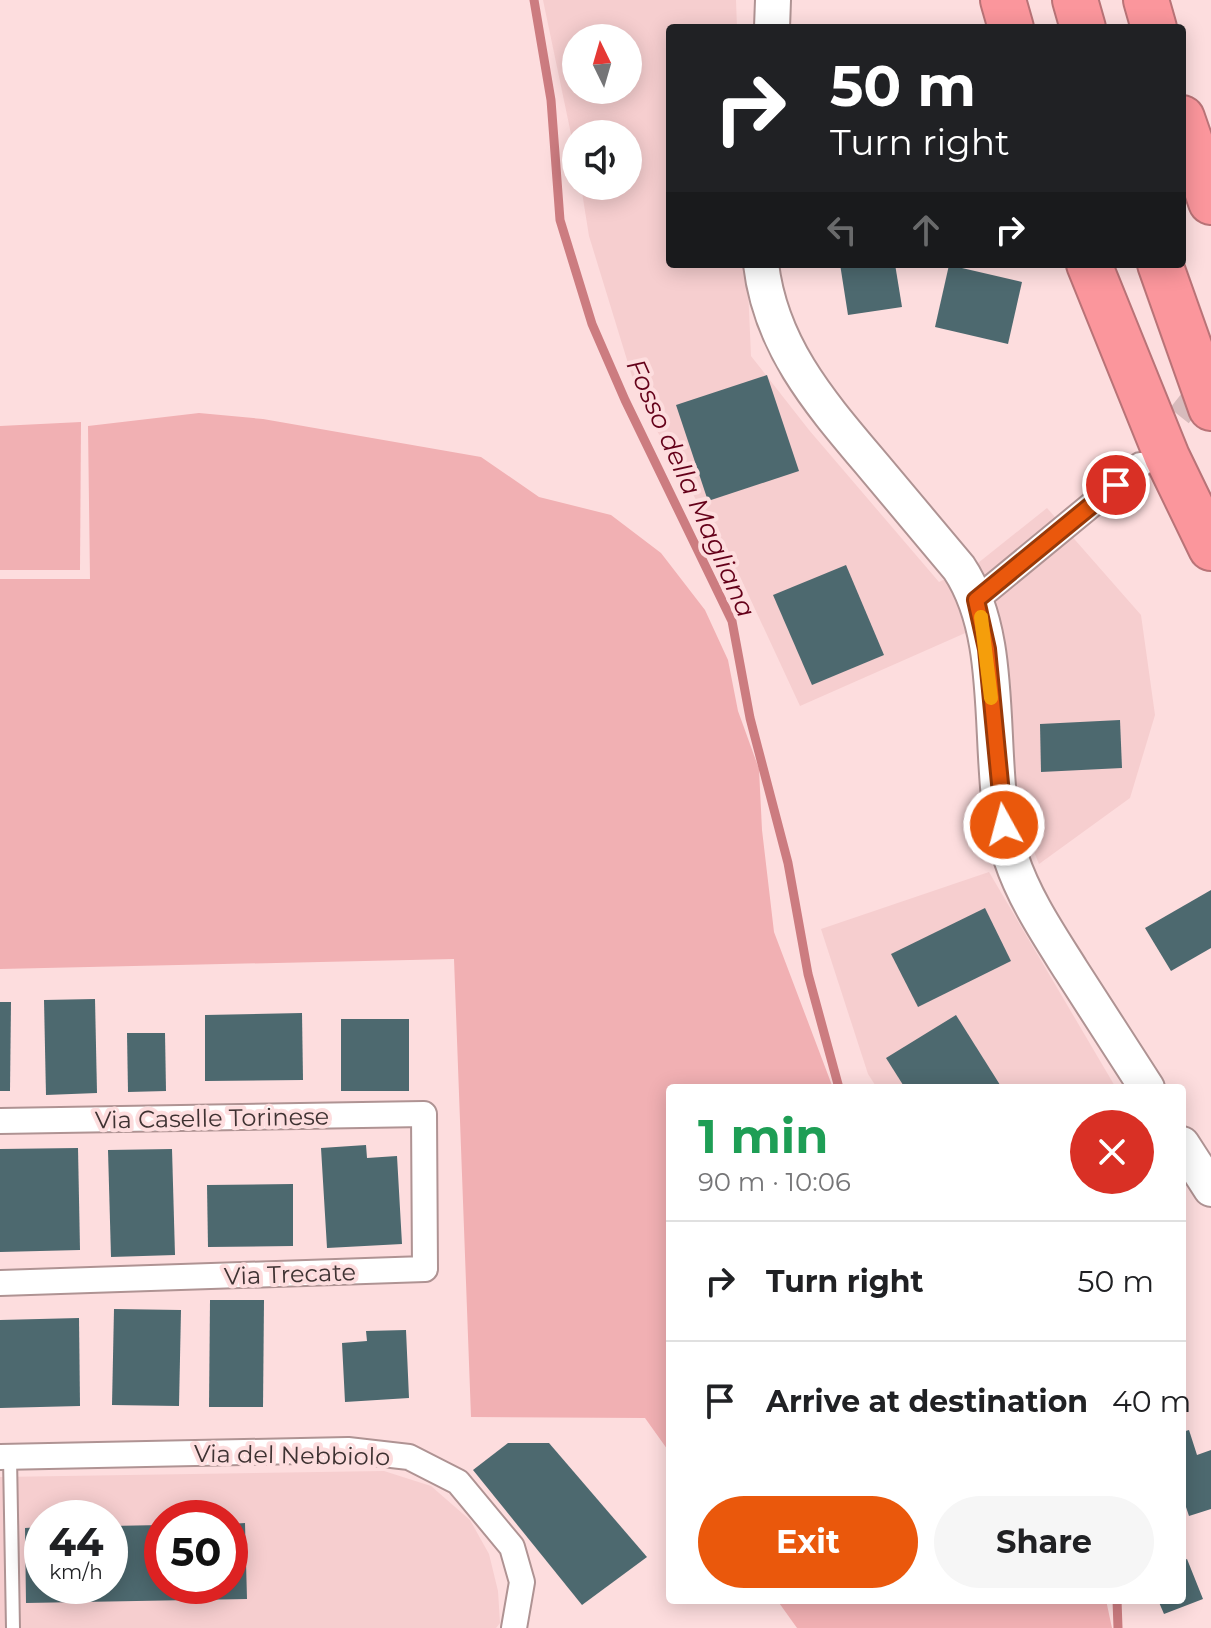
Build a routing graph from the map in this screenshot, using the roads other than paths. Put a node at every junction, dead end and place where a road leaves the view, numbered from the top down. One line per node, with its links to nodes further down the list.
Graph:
1 (773, 0): 5 (main road)
2 (1003, 0): 6 (highway)
3 (1075, 0): 7 (highway)
4 (1146, 0): 8 (highway)
5 (772, 24)
6 (1010, 24)
7 (1082, 24)
8 (1153, 24)
9 (1186, 130): 10 (highway)
10 (1211, 202)
11 (762, 268): 17 (main road)
12 (1091, 268): 16 (highway)
13 (1161, 268): 14 (highway)
14 (1211, 408)
15 (1140, 465): 17 (street)
16 (1211, 548)
17 (976, 600): 18 (main road)
18 (1144, 1084)
19 (424, 1114): 20 (street, Via Caselle Torinese); 23 (street, Via Trecate)
20 (0, 1121)
21 (1186, 1150): 22 (main road)
22 (1211, 1189)
23 (0, 1283)
24 (5, 1457): 25 (lane); 26 (street, Via del Nebbiolo)
25 (13, 1628)
26 (514, 1628)

